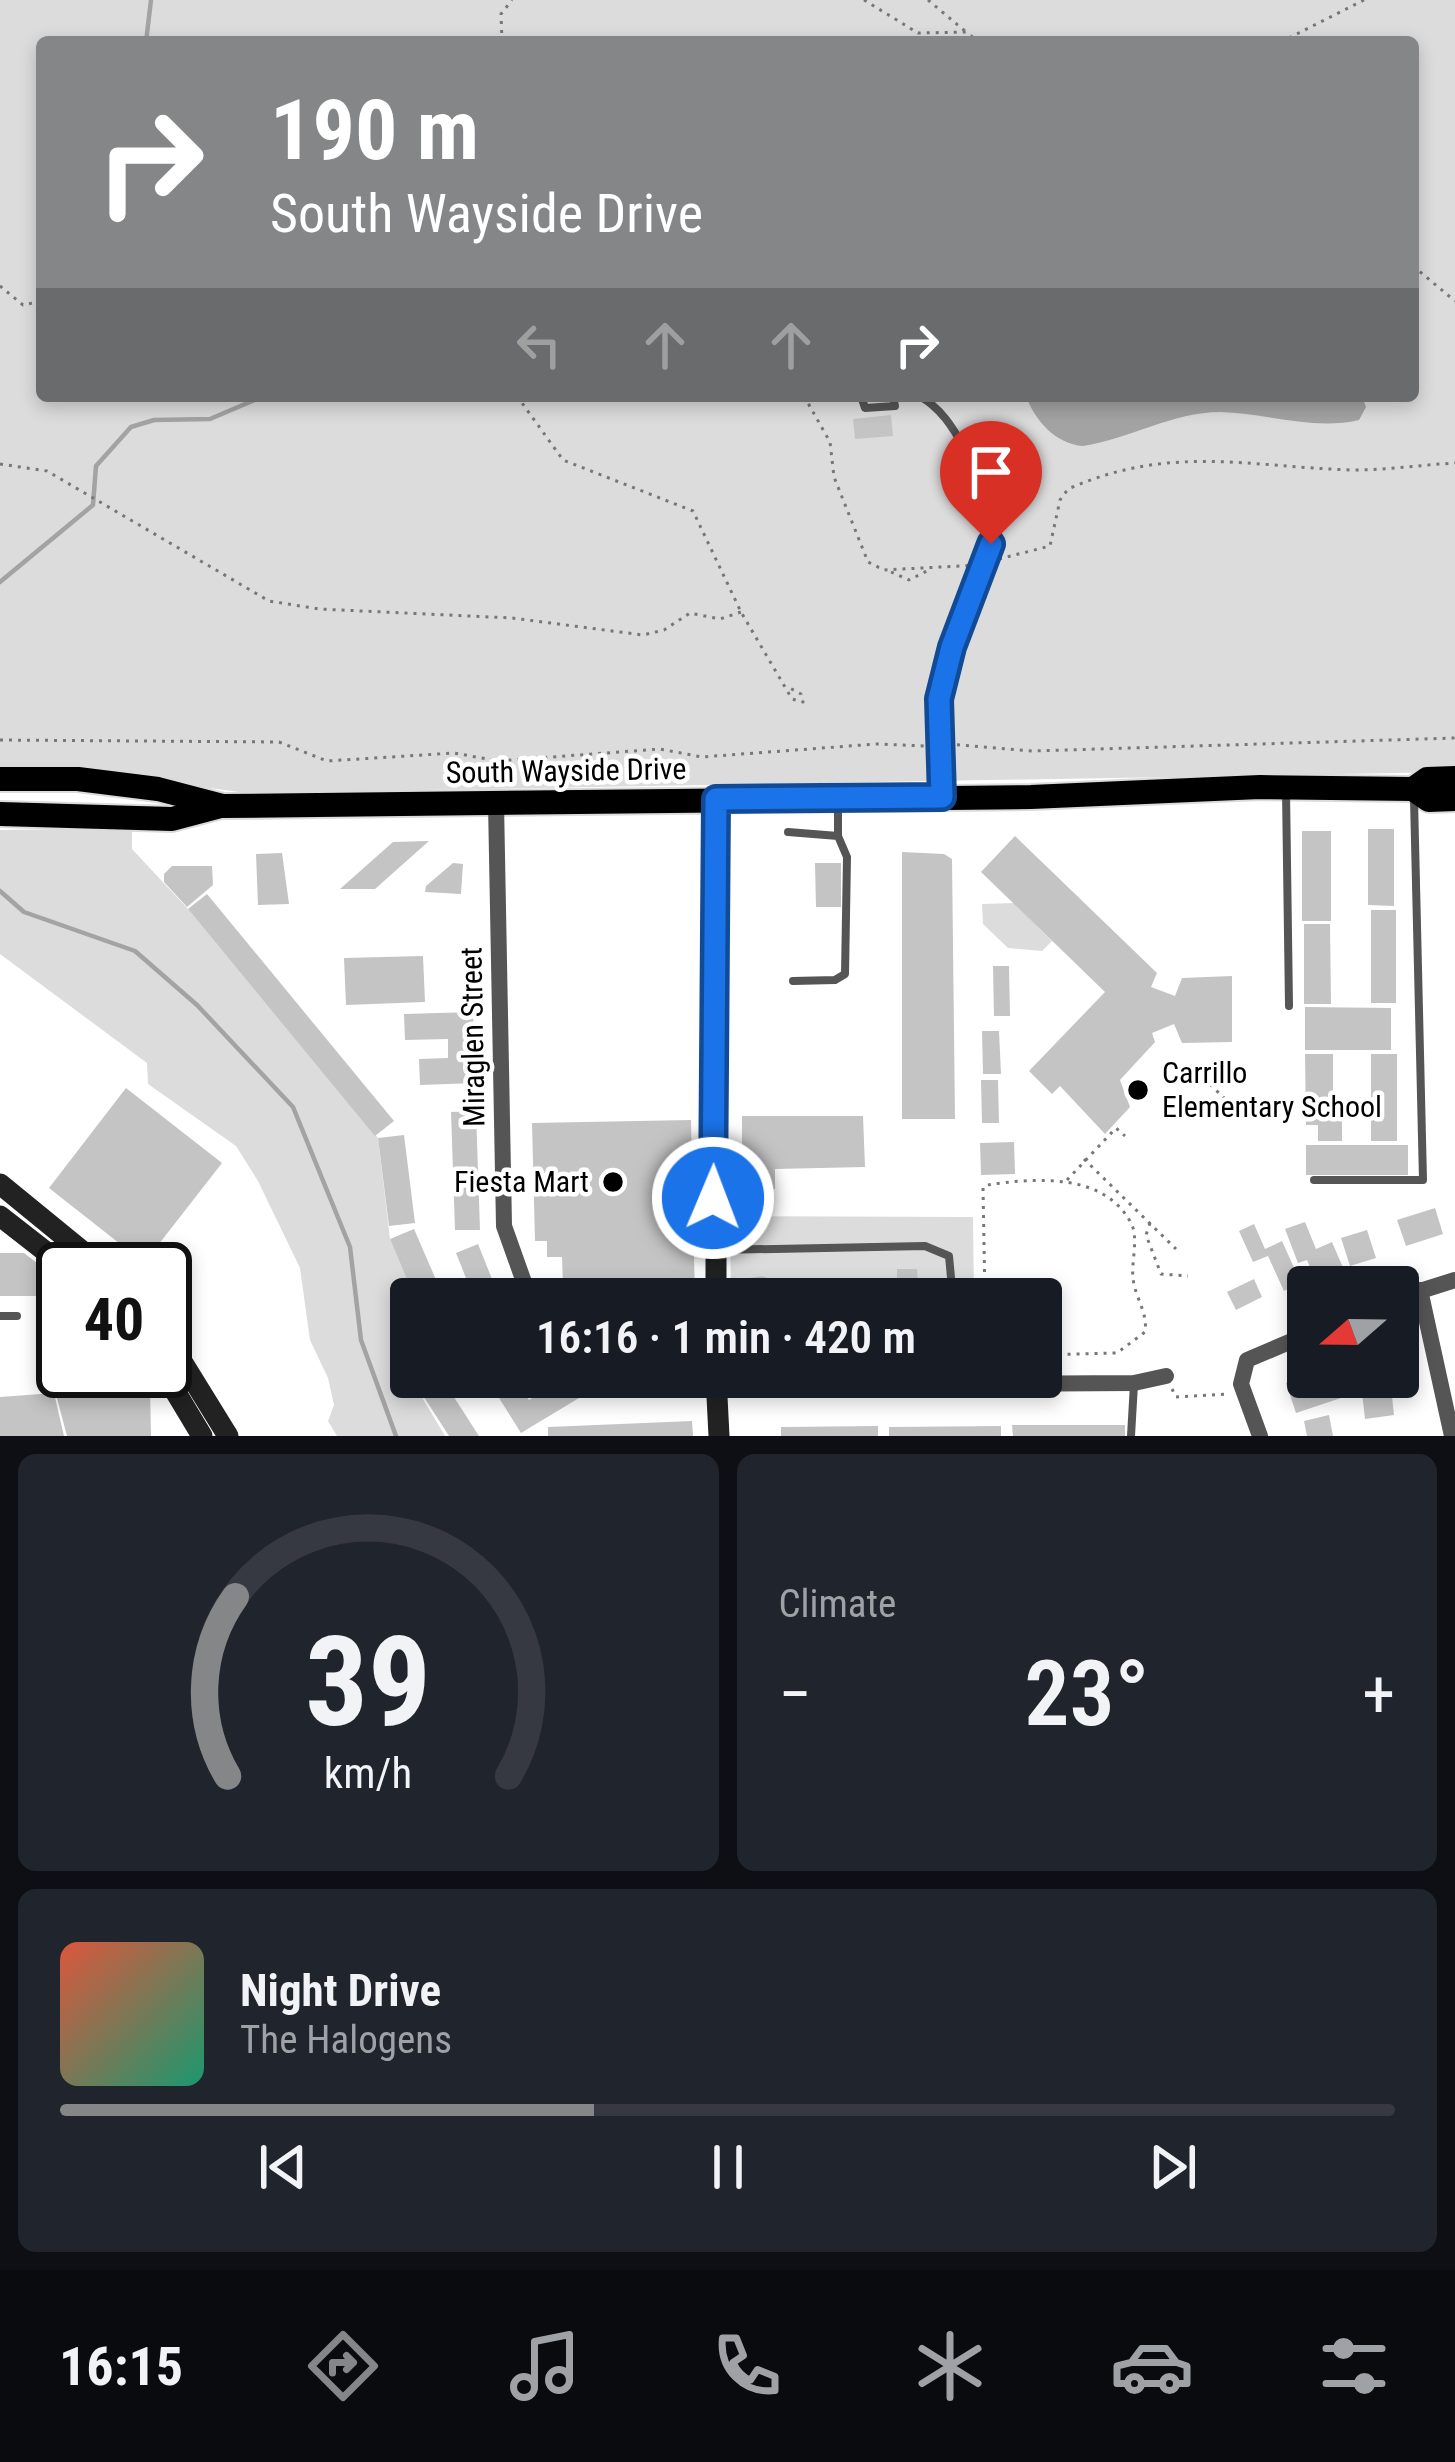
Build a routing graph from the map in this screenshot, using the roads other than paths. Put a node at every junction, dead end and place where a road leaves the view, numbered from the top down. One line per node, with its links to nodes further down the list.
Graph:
1 (863, 402): 2 (lane)
2 (894, 402)
3 (928, 402): 8 (lane)
4 (1, 779): 12 (main road, South Wayside Drive)
5 (1286, 787): 6 (main road, South Wayside Drive); 8 (main road, South Wayside Drive); 17 (lane)
6 (1413, 789): 7 (main road, South Wayside Drive); 18 (lane)
7 (1453, 789)
8 (942, 797): 9 (main road, South Wayside Drive)
9 (838, 798): 10 (main road, South Wayside Drive); 15 (lane)
10 (716, 799): 11 (main road, South Wayside Drive); 23 (street)
11 (496, 803): 12 (main road, South Wayside Drive); 24 (street, Miraglen Street)
12 (223, 806): 13 (main road, South Wayside Drive)
13 (3, 814)
14 (788, 832): 15 (lane)
15 (838, 836): 16 (lane)
16 (793, 981)
17 (1289, 1006)
18 (1314, 1180)
19 (0, 1184): 21 (street)
20 (0, 1216): 22 (street)
21 (71, 1242)
22 (36, 1244)
23 (716, 1250): 25 (street); 26 (lane)
24 (520, 1278)
25 (716, 1278)
26 (951, 1278)
27 (1455, 1280): 28 (street)
28 (1420, 1290): 43 (street)
29 (0, 1316): 30 (lane)
30 (17, 1316)
31 (1287, 1343): 42 (street)
32 (1166, 1376): 35 (street)
33 (192, 1378): 39 (street)
34 (1062, 1382): 35 (street)
35 (1135, 1383): 41 (lane)
36 (180, 1398): 38 (street)
37 (717, 1398): 40 (street)
38 (202, 1436)
39 (228, 1436)
40 (718, 1436)
41 (1131, 1436)
42 (1260, 1436)
43 (1452, 1436)

